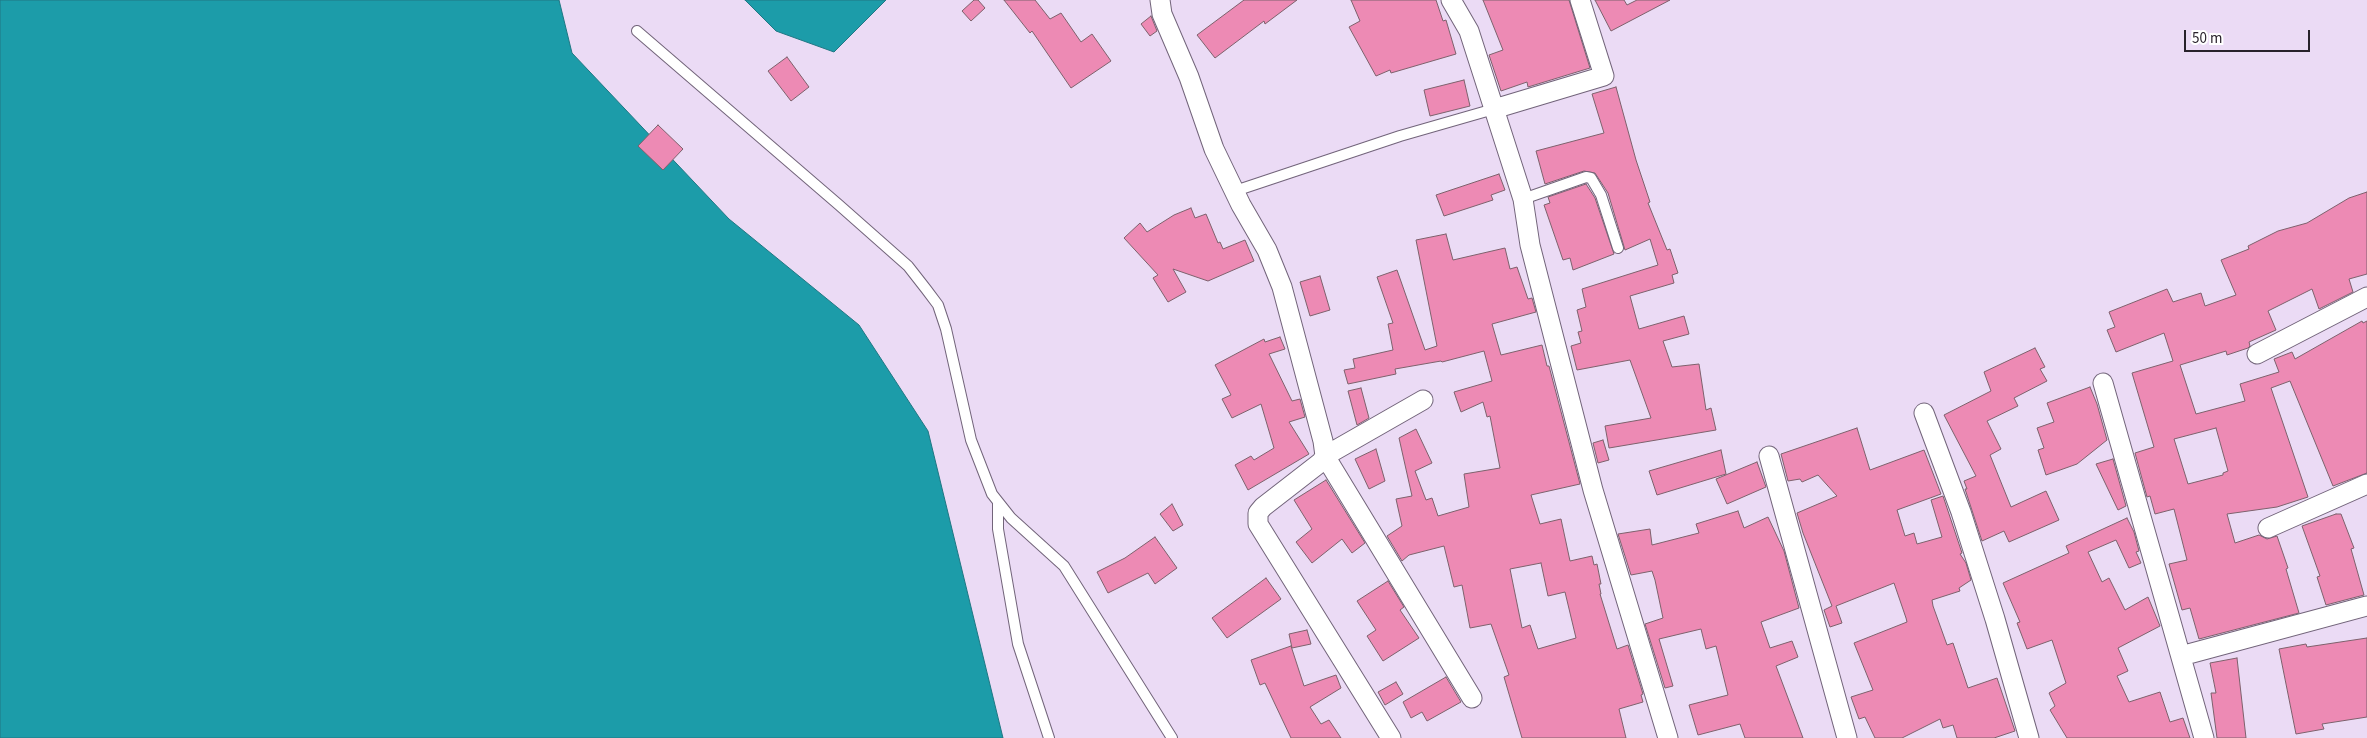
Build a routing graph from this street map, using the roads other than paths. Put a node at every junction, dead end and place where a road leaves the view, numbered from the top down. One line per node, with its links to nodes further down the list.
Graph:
1 (1160, 0): 6 (street)
2 (1451, 0): 5 (street)
3 (1580, 0): 5 (street)
4 (637, 31): 17 (lane)
5 (1494, 109): 6 (lane); 7 (street)
6 (1235, 191): 14 (street)
7 (1523, 199): 8 (lane); 25 (street)
8 (1618, 248)
9 (2367, 297): 10 (street)
10 (2257, 354)
11 (2103, 383): 20 (street)
12 (1423, 400): 14 (street)
13 (1924, 412): 27 (street)
14 (1325, 456): 21 (street); 24 (street)
15 (1768, 456): 26 (street)
16 (2367, 484): 18 (street)
17 (998, 504): 22 (lane); 23 (lane)
18 (2268, 528)
19 (2367, 606): 20 (street)
20 (2181, 656): 28 (street)
21 (1472, 698)
22 (1049, 738)
23 (1172, 738)
24 (1391, 738)
25 (1668, 738)
26 (1847, 738)
27 (2029, 738)
28 (2204, 738)

